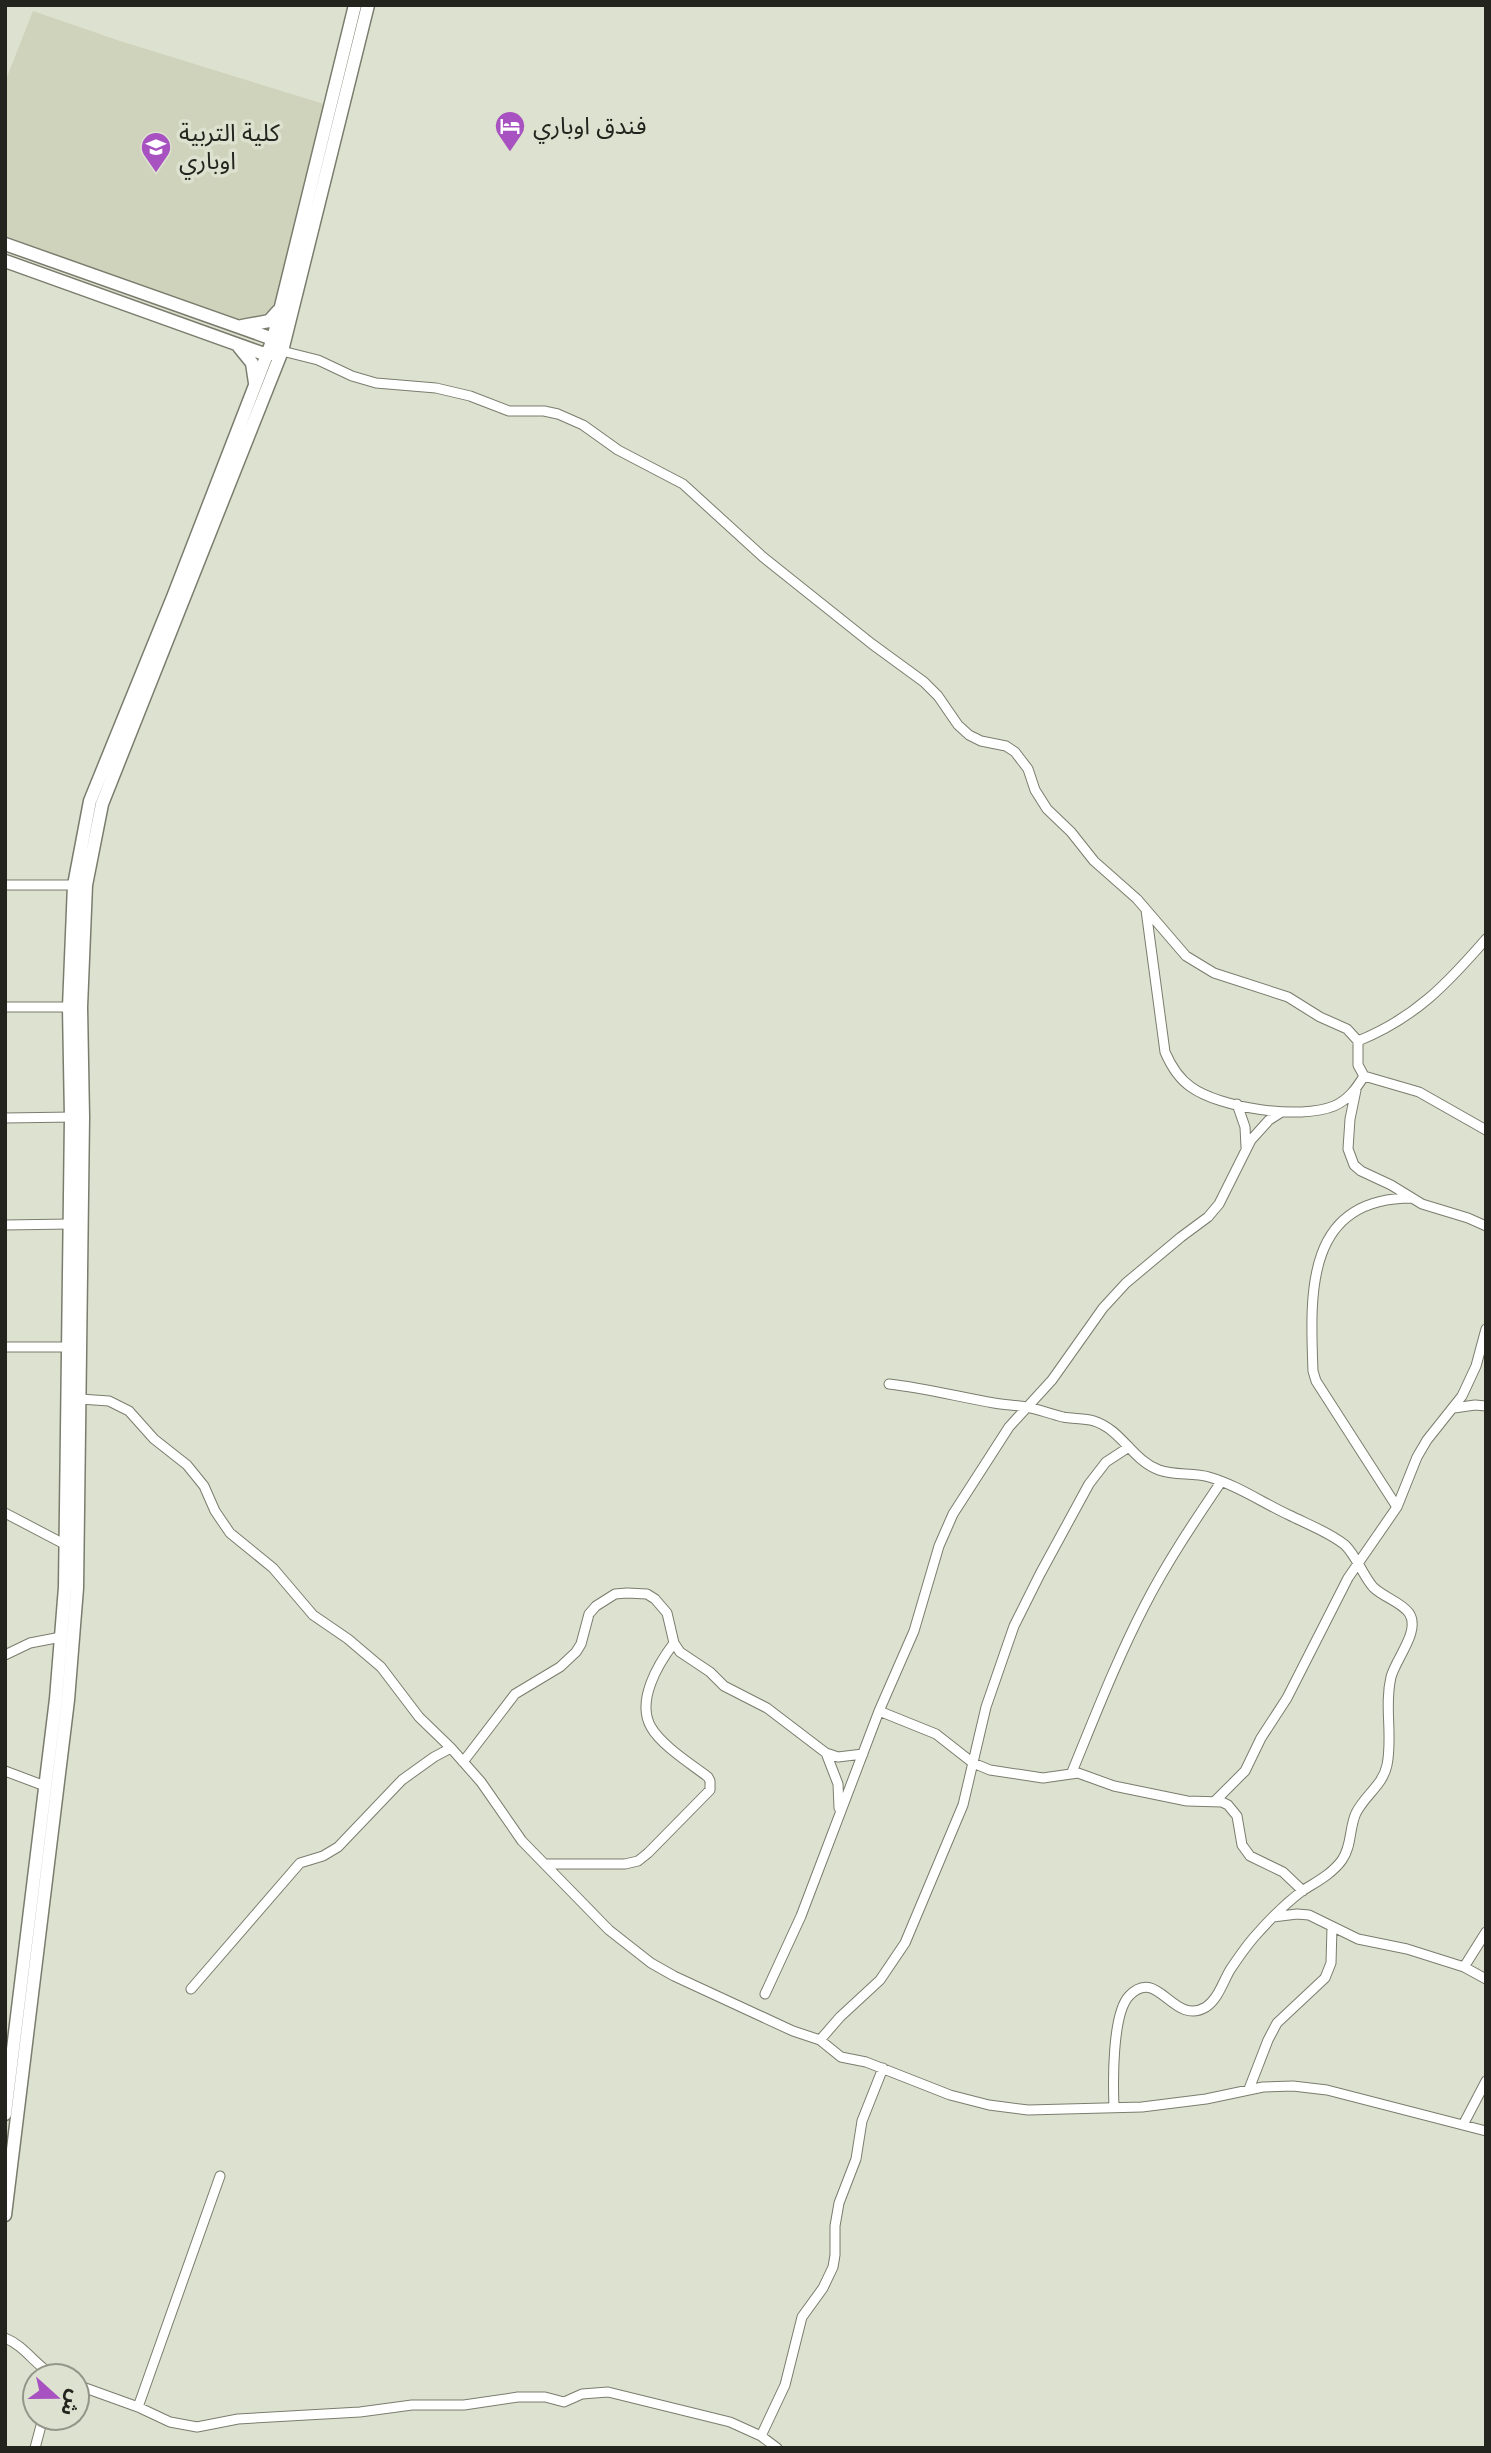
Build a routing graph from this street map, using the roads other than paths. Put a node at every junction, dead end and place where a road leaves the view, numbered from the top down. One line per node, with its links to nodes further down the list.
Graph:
1 (355, 5): 5 (street)
2 (368, 5): 9 (street)
3 (5, 244): 6 (street)
4 (5, 261): 8 (street)
5 (281, 308): 6 (street); 7 (street)
6 (235, 326): 7 (street)
7 (273, 339): 9 (street); 10 (street)
8 (233, 342): 10 (street); 11 (street)
9 (282, 351): 10 (street); 13 (street); 14 (street)
10 (267, 355): 11 (street)
11 (254, 388): 13 (street)
12 (5, 885): 13 (street)
13 (80, 885): 17 (street); 23 (street)
14 (1146, 910): 18 (street); 21 (street)
15 (1486, 939): 18 (street)
16 (5, 1007): 17 (street)
17 (69, 1007): 23 (street)
18 (1358, 1041): 19 (street)
19 (1364, 1076): 20 (street); 25 (street)
20 (1356, 1089): 22 (street); 27 (street)
21 (1237, 1104): 22 (street); 26 (street)
22 (1280, 1112): 26 (street)
23 (77, 1117): 24 (street); 28 (street); 35 (street)
24 (5, 1118)
25 (1486, 1130)
26 (1245, 1152): 37 (street)
27 (1412, 1198): 30 (street); 41 (street)
28 (70, 1224): 29 (street); 32 (street)
29 (5, 1225)
30 (1486, 1226)
31 (1486, 1329): 38 (street)
32 (68, 1346): 33 (street); 43 (street)
33 (5, 1347)
34 (889, 1384): 37 (street)
35 (80, 1399): 49 (street); 77 (street)
36 (1486, 1406): 38 (street)
37 (1026, 1407): 39 (street); 48 (street)
38 (1452, 1409): 41 (street)
39 (1129, 1447): 40 (street); 53 (street)
40 (1221, 1482): 44 (street); 55 (street)
41 (1397, 1507): 44 (street)
42 (5, 1514): 43 (street)
43 (66, 1545): 45 (street)
44 (1358, 1564): 57 (street); 60 (street)
45 (61, 1637): 47 (street); 56 (street)
46 (674, 1643): 50 (street); 52 (street); 59 (street)
47 (5, 1655)
48 (879, 1711): 51 (street); 53 (street)
49 (451, 1748): 52 (street); 66 (street)
50 (826, 1753): 51 (street); 58 (street)
51 (863, 1754): 58 (street)
52 (463, 1762): 59 (street)
53 (974, 1763): 55 (street); 68 (street)
54 (5, 1772): 56 (street)
55 (1072, 1772): 57 (street)
56 (45, 1786): 73 (street)
57 (1215, 1801): 60 (street)
58 (839, 1817): 67 (street)
59 (545, 1864): 68 (street)
60 (1303, 1891): 61 (street)
61 (1272, 1918): 62 (street); 72 (street)
62 (1332, 1927): 64 (street); 71 (street)
63 (1486, 1932): 64 (street)
64 (1464, 1967): 65 (street)
65 (1486, 1979)
66 (191, 1989)
67 (765, 1994)
68 (820, 2040): 69 (street)
69 (883, 2068): 72 (street); 82 (street)
70 (1486, 2081): 74 (street)
71 (1249, 2090): 72 (street); 74 (street)
72 (1114, 2108)
73 (5, 2114)
74 (1463, 2125): 75 (street)
75 (1486, 2131)
76 (220, 2176): 81 (street)
77 (5, 2215)
78 (5, 2338): 79 (street)
79 (34, 2362)
80 (91, 2390): 81 (street)
81 (138, 2407): 82 (street)
82 (761, 2436): 83 (street)
83 (777, 2448)

